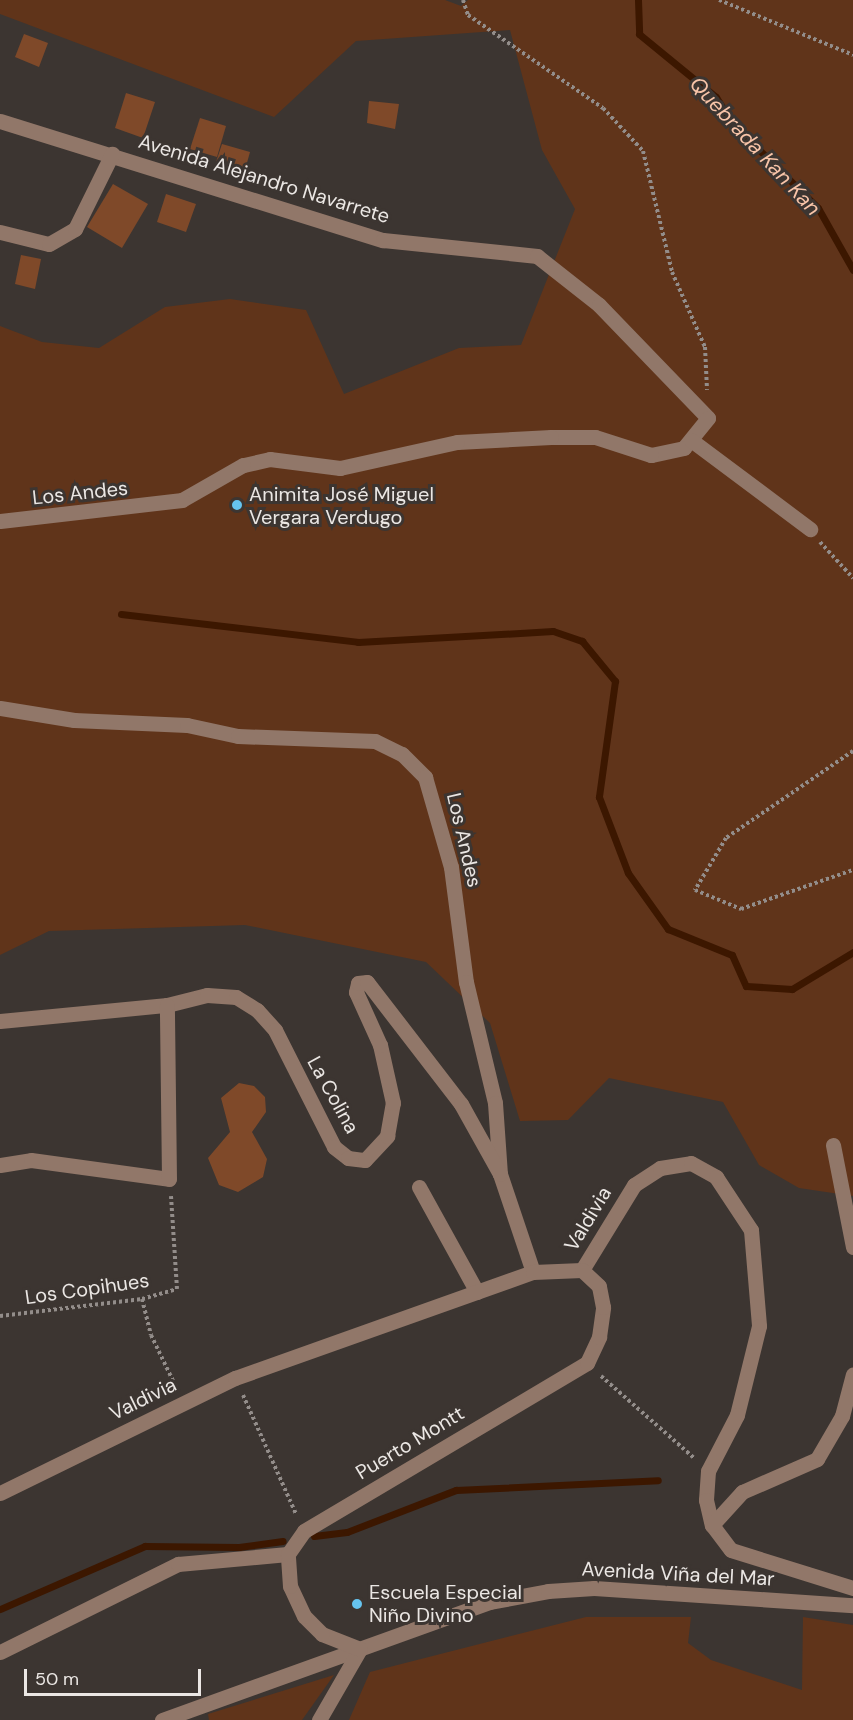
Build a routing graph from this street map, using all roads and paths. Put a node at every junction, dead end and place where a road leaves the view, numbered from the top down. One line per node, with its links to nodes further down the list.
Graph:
1 (463, 0): 7 (path)
2 (719, 0): 3 (path)
3 (853, 55)
4 (0, 121): 5 (street, Avenida Alejandro Navarrete)
5 (112, 154): 6 (street); 7 (street, Avenida Alejandro Navarrete)
6 (0, 232)
7 (708, 418): 8 (street, Los Andes)
8 (691, 440): 9 (street, Los Andes); 10 (street)
9 (0, 521)
10 (810, 530): 11 (path)
11 (853, 578)
12 (0, 708): 19 (street, Los Andes)
13 (853, 751): 14 (path)
14 (853, 870)
15 (166, 1005): 16 (street, La Colina); 19 (street, La Colina); 20 (street)
16 (0, 1021)
17 (833, 1144): 22 (street)
18 (0, 1165): 20 (street)
19 (500, 1174): 24 (street, Los Andes)
20 (169, 1179): 26 (path, Los Copihues)
21 (419, 1187): 25 (street)
22 (853, 1247)
23 (582, 1270): 24 (street, Valdivia); 28 (street); 32 (street, Valdivia)
24 (533, 1272): 25 (street, Valdivia)
25 (477, 1292): 30 (street, Valdivia)
26 (142, 1299): 27 (path, Los Copihues); 31 (path)
27 (0, 1316)
28 (587, 1363): 32 (path); 35 (street, Puerto Montt)
29 (853, 1374): 34 (street)
30 (235, 1378): 31 (street, Valdivia); 35 (path)
31 (183, 1402): 33 (street, Valdivia)
32 (708, 1471): 34 (street, Valdivia)
33 (0, 1493)
34 (712, 1525): 37 (street, Valdivia)
35 (304, 1531): 36 (street, Puerto Montt)
36 (288, 1554): 39 (street); 40 (street)
37 (853, 1588)
38 (853, 1605): 39 (street, Avenida Viña del Mar)
39 (360, 1649): 41 (street, Avenida Viña del Mar); 43 (street)
40 (0, 1652)
41 (197, 1714): 42 (street, Avenida Viña del Mar)
42 (162, 1720)
43 (319, 1720)

